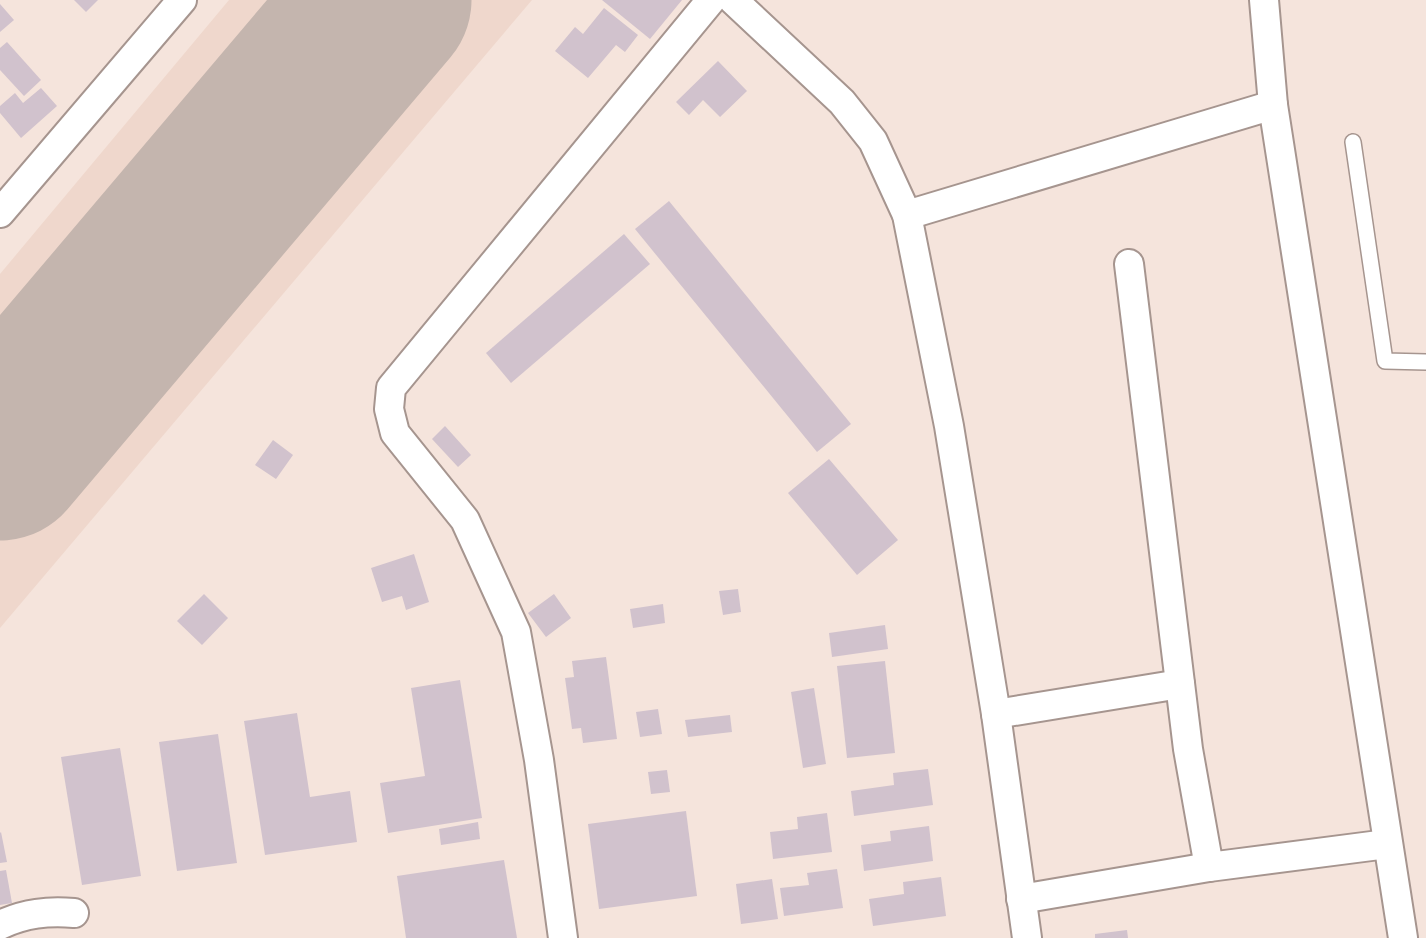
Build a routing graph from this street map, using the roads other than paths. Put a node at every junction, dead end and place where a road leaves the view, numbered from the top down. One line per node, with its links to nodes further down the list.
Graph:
1 (182, 0): 7 (street)
2 (711, 0): 18 (street)
3 (733, 0): 8 (street)
4 (1264, 0): 5 (street)
5 (1273, 105): 8 (street); 13 (street)
6 (1353, 142): 10 (lane)
7 (0, 213)
8 (907, 215): 12 (street)
9 (1129, 264): 11 (street)
10 (1426, 362)
11 (1180, 684): 12 (street); 14 (street)
12 (996, 714): 15 (street)
13 (1387, 844): 14 (street); 20 (street)
14 (1209, 867): 15 (street)
15 (1021, 898): 19 (street)
16 (75, 913): 17 (street)
17 (0, 925)
18 (563, 938)
19 (1027, 938)
20 (1403, 938)

